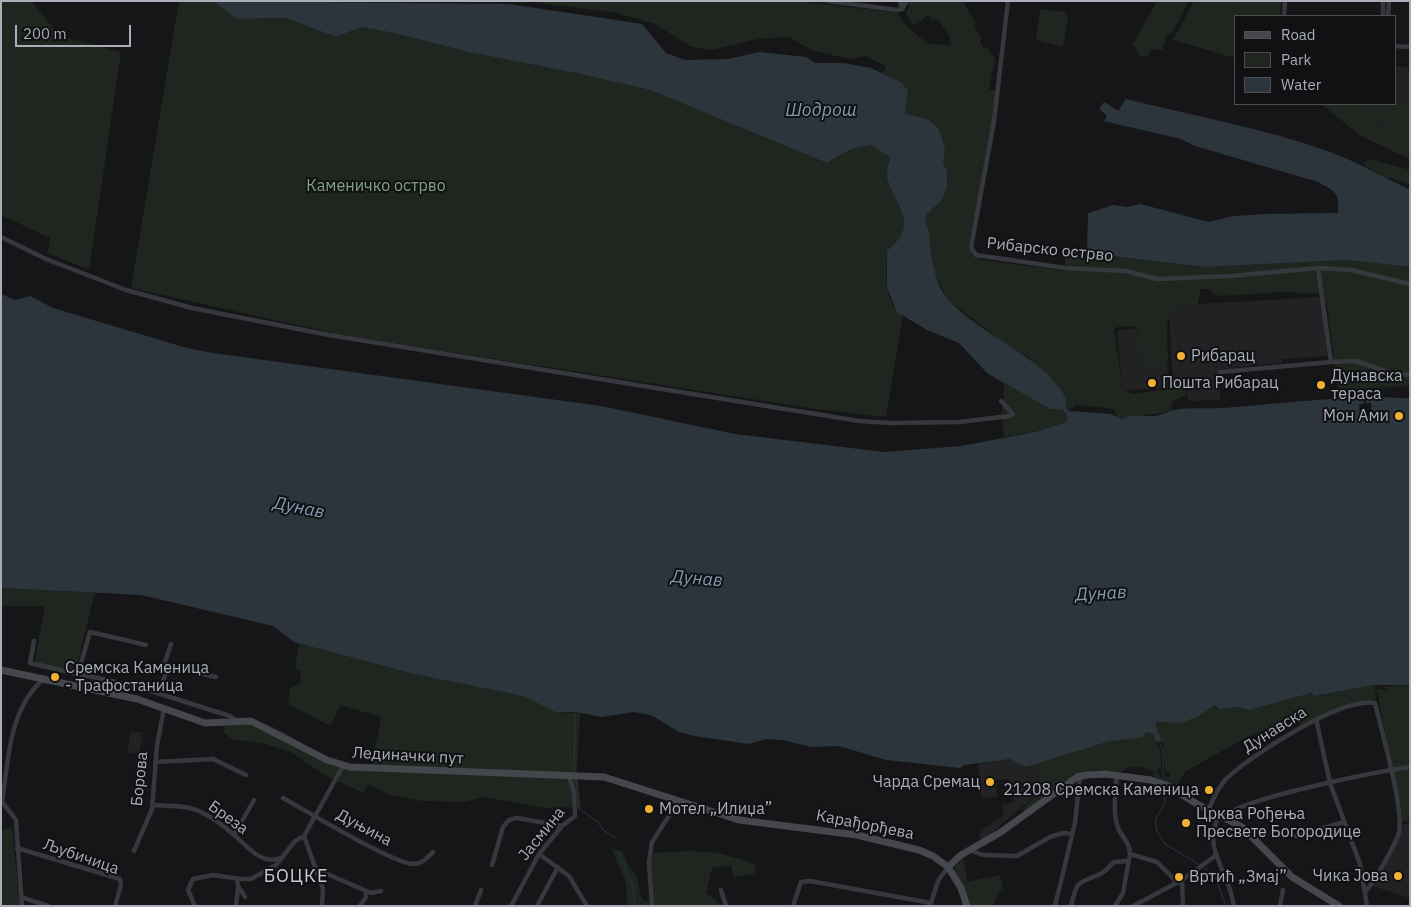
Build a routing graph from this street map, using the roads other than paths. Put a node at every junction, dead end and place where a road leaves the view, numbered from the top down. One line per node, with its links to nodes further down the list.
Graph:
1 (828, 1): 8 (street)
2 (900, 1): 8 (street)
3 (907, 1): 8 (street)
4 (1008, 1): 15 (street, Рибарско острво)
5 (1286, 1): 9 (street)
6 (1383, 1): 10 (street)
7 (1389, 1): 11 (street)
8 (902, 9)
9 (1284, 15)
10 (1383, 15)
11 (1388, 15)
12 (1396, 46): 13 (street)
13 (1410, 47)
14 (1, 237): 20 (street)
15 (1318, 268): 16 (street, Рибарско острво); 17 (street)
16 (1410, 284)
17 (1331, 362): 18 (street); 19 (street)
18 (1220, 372)
19 (1410, 375)
20 (1001, 401)
21 (34, 641): 25 (street)
22 (171, 644): 26 (street)
23 (146, 645): 25 (street)
24 (1, 670): 28 (main road, Лединачки пут)
25 (78, 674): 29 (street)
26 (164, 676): 27 (street); 29 (street)
27 (216, 677)
28 (42, 680): 30 (main road, Лединачки пут); 55 (street)
29 (159, 694): 32 (street)
30 (164, 708): 32 (main road, Лединачки пут); 33 (street, Борова)
31 (1316, 719): 36 (street, Дунавска); 41 (street); 46 (street, Дунавска)
32 (236, 721): 34 (main road, Лединачки пут)
33 (156, 762): 37 (street); 45 (street, Борова)
34 (342, 766): 38 (main road, Лединачки пут); 48 (street)
35 (1410, 767): 36 (street)
36 (1391, 770): 41 (street); 76 (street)
37 (246, 775)
38 (570, 775): 44 (main road, Лединачки пут); 50 (street, Јасмина)
39 (1080, 776): 40 (main road); 51 (street); 56 (main road)
40 (1117, 776): 46 (main road); 60 (street)
41 (1330, 783): 47 (street); 49 (street)
42 (283, 798): 48 (street, Дуњина)
43 (254, 800): 52 (street)
44 (678, 802): 66 (main road, Карађорђева); 90 (street)
45 (153, 805): 52 (street, Бреза); 57 (street, Борова)
46 (1208, 809): 47 (main road)
47 (1222, 815): 62 (street); 101 (main road)
48 (316, 816): 53 (street); 58 (street, Дуњина)
49 (1344, 822): 54 (street); 76 (street)
50 (562, 826): 59 (street, Јасмина); 64 (street)
51 (1072, 834): 56 (street); 94 (street)
52 (234, 835): 61 (street, Бреза)
53 (304, 836): 61 (street); 67 (street)
54 (1296, 836)
55 (17, 848): 77 (street); 82 (street, Љубичица)
56 (969, 850): 66 (main road)
57 (134, 852)
58 (433, 852)
59 (539, 854): 65 (street); 87 (street, Јасмина)
60 (1130, 854): 63 (street); 69 (street)
61 (284, 856): 68 (street)
62 (1215, 856): 69 (street); 99 (street)
63 (1128, 862): 95 (street); 96 (street)
64 (492, 865)
65 (558, 867): 88 (street); 89 (street)
66 (948, 867): 92 (street); 93 (main road)
67 (318, 870): 74 (street); 84 (street)
68 (237, 879): 70 (street); 83 (street)
69 (1180, 882): 97 (street); 98 (street)
70 (238, 886): 78 (street); 79 (street)
71 (481, 890): 86 (street)
72 (721, 890): 91 (street)
73 (1283, 890): 100 (street)
74 (366, 891): 75 (street); 85 (street)
75 (381, 891)
76 (1365, 892): 102 (street)
77 (21, 897): 80 (street); 81 (street)
78 (245, 897)
79 (236, 905)
80 (22, 906)
81 (48, 906)
82 (115, 906)
83 (195, 906)
84 (322, 906)
85 (360, 906)
86 (475, 906)
87 (511, 906)
88 (537, 906)
89 (587, 906)
90 (652, 906)
91 (726, 906)
92 (793, 906)
93 (967, 906)
94 (1055, 906)
95 (1071, 906)
96 (1115, 906)
97 (1133, 906)
98 (1183, 906)
99 (1234, 906)
100 (1280, 906)
101 (1339, 906)
102 (1368, 906)

